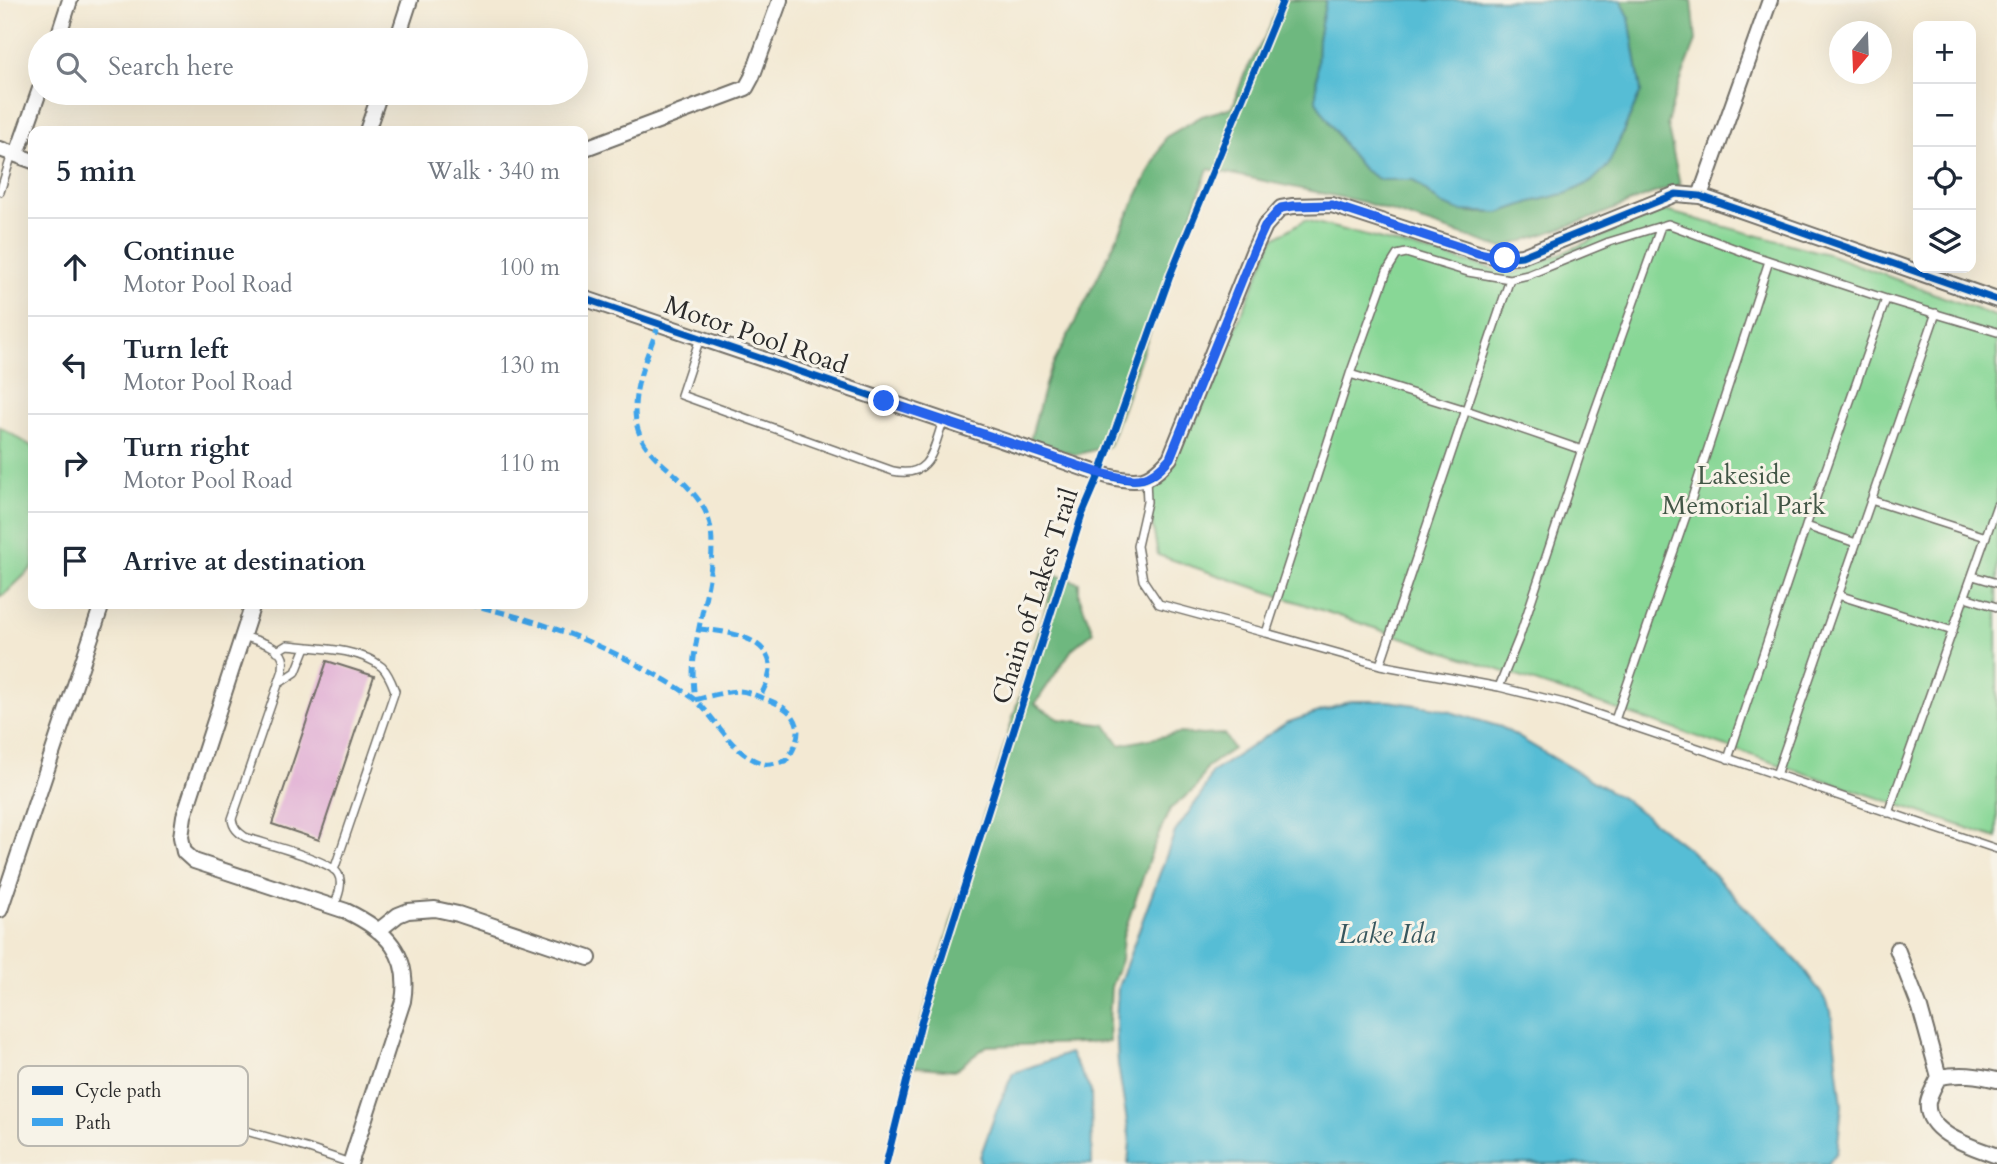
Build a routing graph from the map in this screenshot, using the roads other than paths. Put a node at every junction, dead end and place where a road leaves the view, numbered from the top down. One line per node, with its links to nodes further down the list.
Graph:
1 (70, 0): 5 (street)
2 (410, 0): 6 (street)
3 (780, 0): 10 (street)
4 (1770, 0): 15 (street)
5 (61, 28)
6 (401, 28)
7 (32, 105): 11 (street)
8 (376, 105): 9 (street)
9 (369, 126)
10 (588, 147)
11 (10, 152): 12 (street); 13 (lane)
12 (28, 159)
13 (2, 179): 14 (lane)
14 (0, 192)
15 (1700, 197): 20 (street); 29 (street)
16 (1661, 226): 17 (lane); 18 (lane); 28 (lane)
17 (1769, 261): 19 (lane); 50 (lane)
18 (1510, 279): 25 (lane); 26 (lane)
19 (1886, 299): 22 (lane); 32 (lane)
20 (1997, 300)
21 (588, 301): 24 (street, Motor Pool Road)
22 (1936, 313): 23 (lane); 30 (lane)
23 (1997, 332)
24 (700, 338): 27 (street, Motor Pool Road); 27 (lane)
25 (1350, 374): 26 (lane); 43 (lane)
26 (1466, 410): 28 (lane); 47 (lane)
27 (943, 421): 29 (street, Motor Pool Road)
28 (1582, 450): 49 (lane)
29 (1146, 478): 43 (lane)
30 (1871, 500): 33 (lane); 34 (lane)
31 (1997, 505): 33 (lane)
32 (1806, 527): 34 (lane); 51 (lane)
33 (1986, 537): 35 (lane)
34 (1856, 543): 37 (lane)
35 (1973, 576): 36 (lane); 38 (lane)
36 (1997, 583)
37 (1838, 595): 42 (lane); 52 (lane)
38 (1965, 597): 39 (lane); 42 (lane)
39 (1997, 607)
40 (100, 609): 57 (street)
41 (251, 609): 44 (street)
42 (1953, 631): 53 (lane)
43 (1266, 634): 47 (lane)
44 (243, 636): 46 (lane); 56 (street)
45 (306, 647): 46 (lane); 48 (lane); 55 (lane)
46 (278, 651): 48 (lane)
47 (1381, 665): 49 (lane)
48 (278, 685): 55 (lane)
49 (1499, 687): 50 (lane)
50 (1615, 720): 51 (lane)
51 (1728, 759): 52 (lane)
52 (1776, 775): 53 (lane)
53 (1888, 813): 54 (lane)
54 (1997, 849)
55 (334, 870): 56 (lane)
56 (334, 907): 58 (street)
57 (0, 910)
58 (378, 931): 60 (street); 65 (street)
59 (1897, 949): 61 (street)
60 (589, 958)
61 (1939, 1077): 62 (street); 64 (street)
62 (1997, 1080)
63 (248, 1131): 65 (lane)
64 (1997, 1156)
65 (350, 1164)

